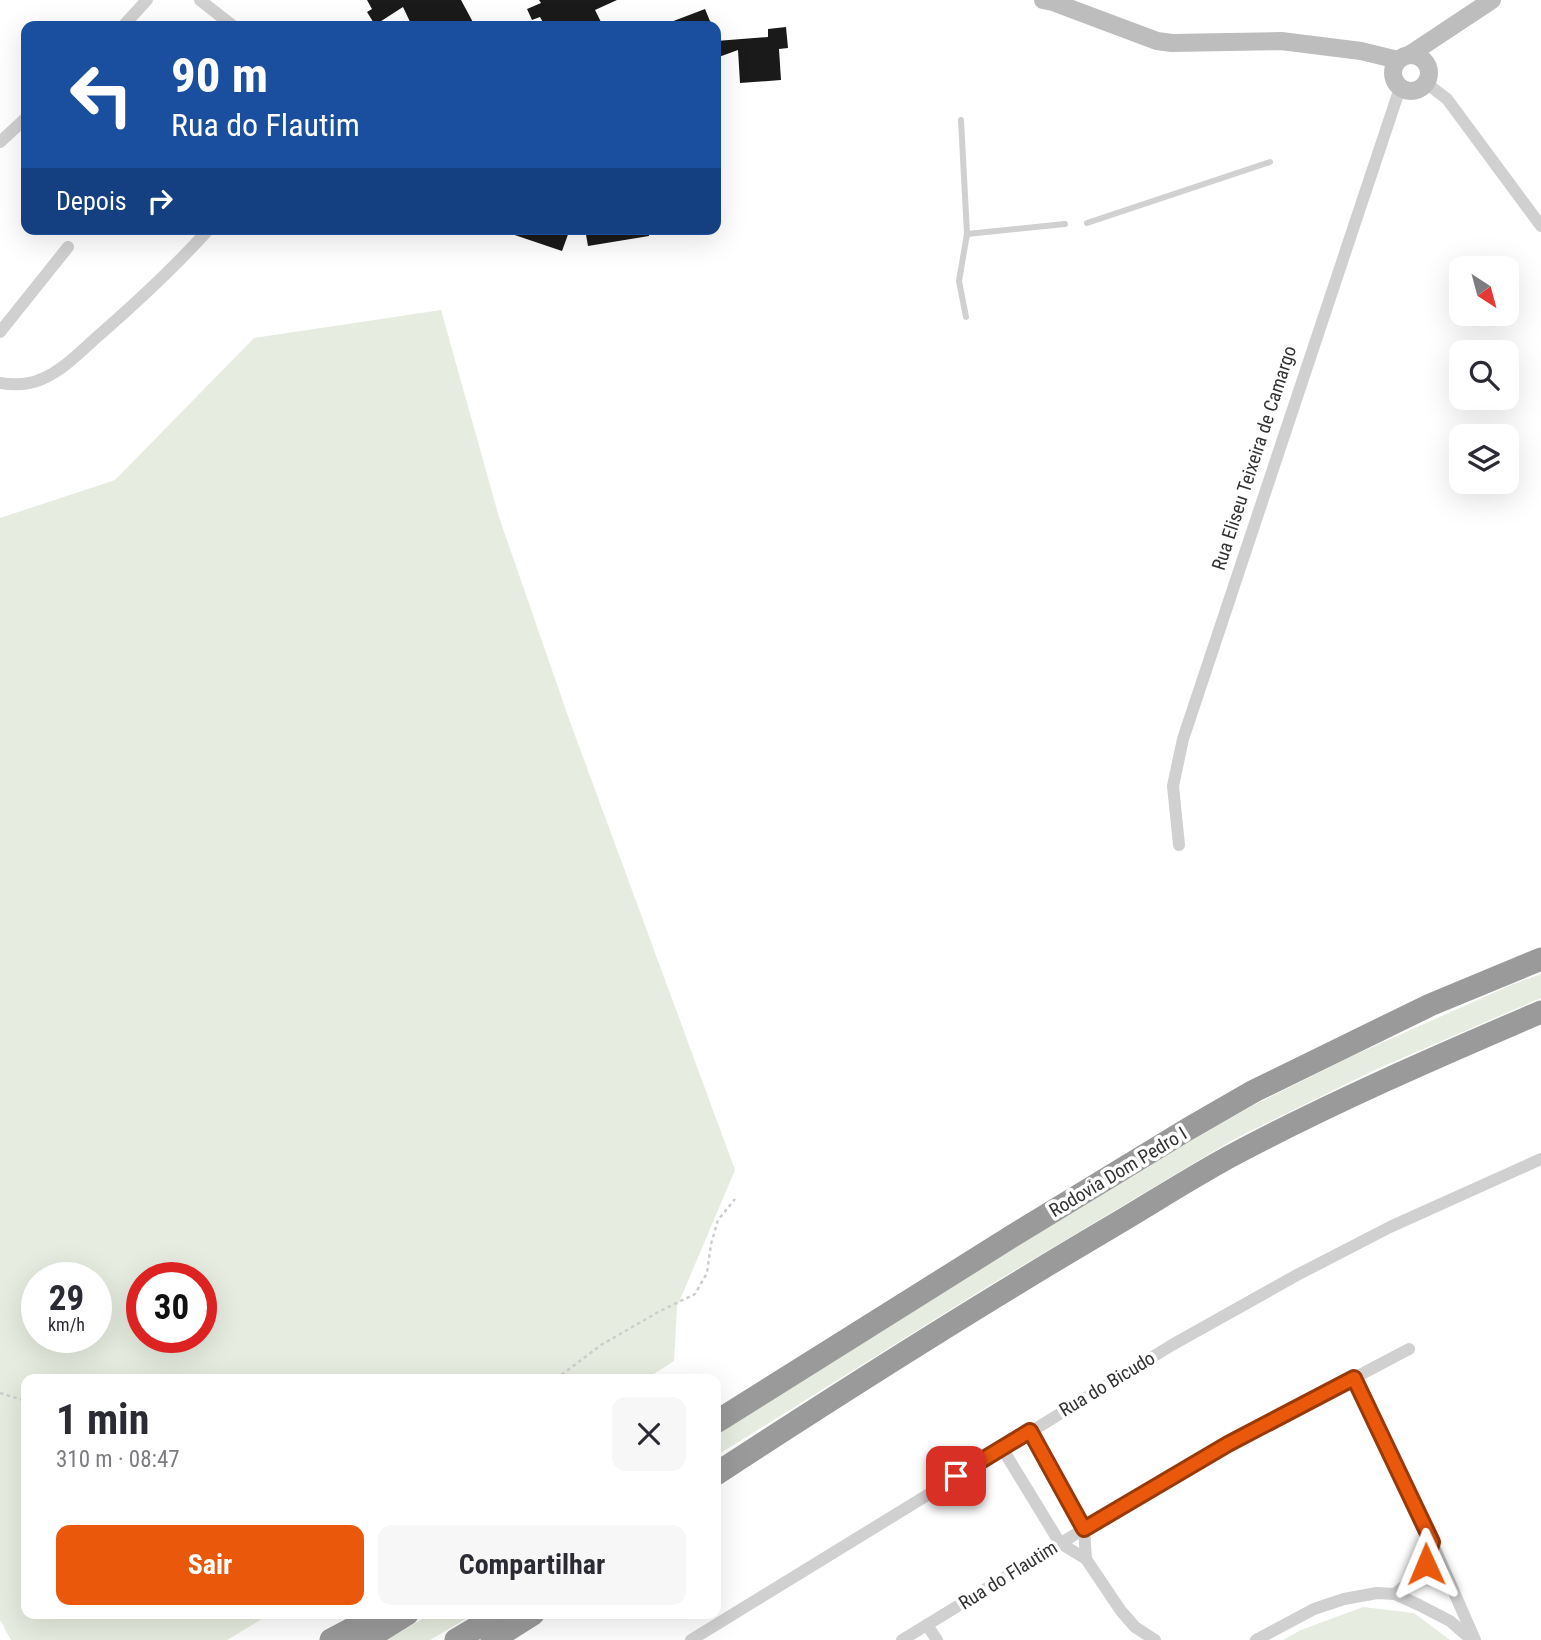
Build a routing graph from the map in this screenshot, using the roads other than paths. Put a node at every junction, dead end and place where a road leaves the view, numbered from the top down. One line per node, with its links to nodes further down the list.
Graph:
1 (147, 0): 5 (street)
2 (200, 0): 6 (street)
3 (1042, 0): 7 (street)
4 (1492, 0): 7 (street)
5 (128, 21)
6 (227, 21)
7 (1404, 58): 8 (street); 9 (street)
8 (1426, 83): 9 (street); 16 (street)
9 (1400, 88): 23 (street, Rua Eliseu Teixeira de Camargo)
10 (961, 120): 17 (lane)
11 (21, 123): 12 (street)
12 (0, 142)
13 (1270, 162): 14 (lane)
14 (1087, 223)
15 (1065, 224): 17 (lane)
16 (1541, 226)
17 (967, 234): 20 (lane)
18 (204, 235): 22 (street)
19 (68, 247): 21 (street)
20 (966, 317)
21 (0, 332)
22 (0, 383)
23 (1179, 845)
24 (1541, 959): 29 (highway, Rodovia Dom Pedro I)
25 (1541, 1012): 32 (highway)
26 (1541, 1159): 30 (street, Rua do Bicudo)
27 (1409, 1349): 28 (street, Rua do Flautim)
28 (1354, 1378): 33 (street, Rua do Flautim); 34 (street)
29 (721, 1420)
30 (1030, 1431): 31 (street, Rua do Bicudo); 33 (street)
31 (1002, 1448): 35 (street); 47 (street, Rua do Bicudo)
32 (721, 1471)
33 (1084, 1529): 35 (street, Rua do Flautim); 36 (street)
34 (1432, 1542): 37 (street); 52 (street)
35 (1060, 1543): 36 (street); 42 (street, Rua do Flautim)
36 (1086, 1559): 50 (street)
37 (1395, 1594): 51 (street); 52 (street)
38 (371, 1619): 43 (highway)
39 (399, 1619): 44 (highway)
40 (492, 1619): 45 (highway)
41 (525, 1619): 46 (highway)
42 (927, 1625): 48 (street, Rua do Flautim); 49 (street)
43 (331, 1640)
44 (365, 1640)
45 (456, 1640)
46 (492, 1640)
47 (691, 1640)
48 (902, 1640)
49 (937, 1640)
50 (1155, 1640)
51 (1256, 1640)
52 (1473, 1640)

